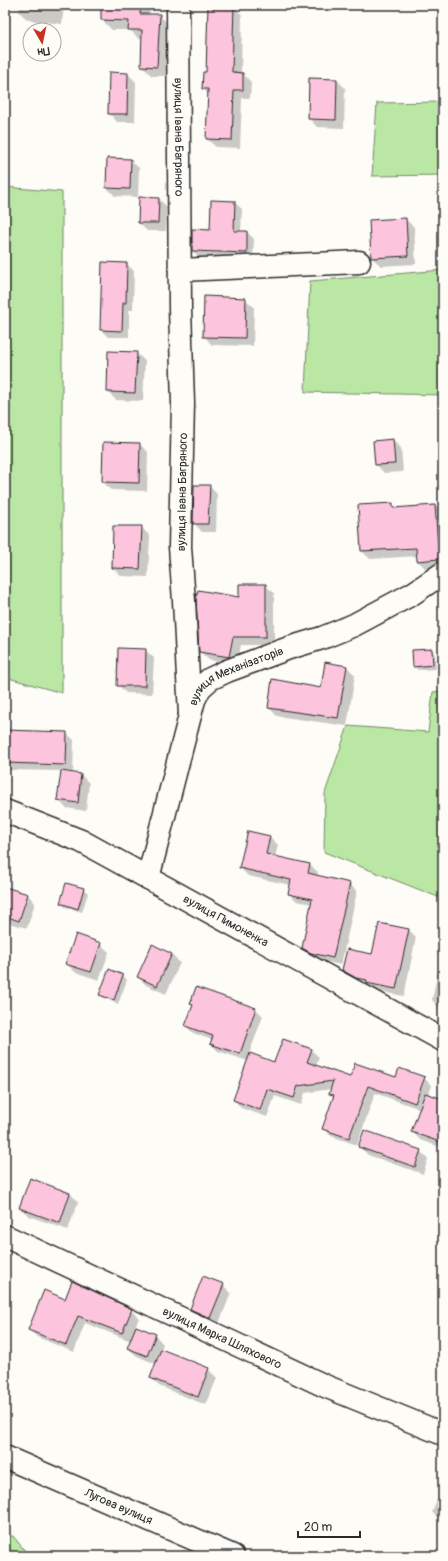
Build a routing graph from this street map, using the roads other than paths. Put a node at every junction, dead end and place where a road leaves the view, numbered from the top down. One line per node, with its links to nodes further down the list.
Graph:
1 (178, 5): 3 (street, вулиця Івана Багряного)
2 (359, 262): 3 (street)
3 (180, 270): 5 (street, вулиця Івана Багряного)
4 (443, 573): 6 (street, вулиця Механізаторів)
5 (188, 664): 6 (street); 7 (street, вулиця Івана Багряного)
6 (226, 671): 7 (street, вулиця Механізаторів)
7 (190, 715): 9 (street, вулиця Механізаторів)
8 (5, 811): 9 (street, вулиця Пимоненка)
9 (148, 878): 10 (street, вулиця Пимоненка)
10 (443, 1040)
11 (5, 1236): 12 (street, вулиця Марка Шляхового)
12 (443, 1434)
13 (5, 1457): 14 (street, Лугова вулиця)
14 (233, 1556)

